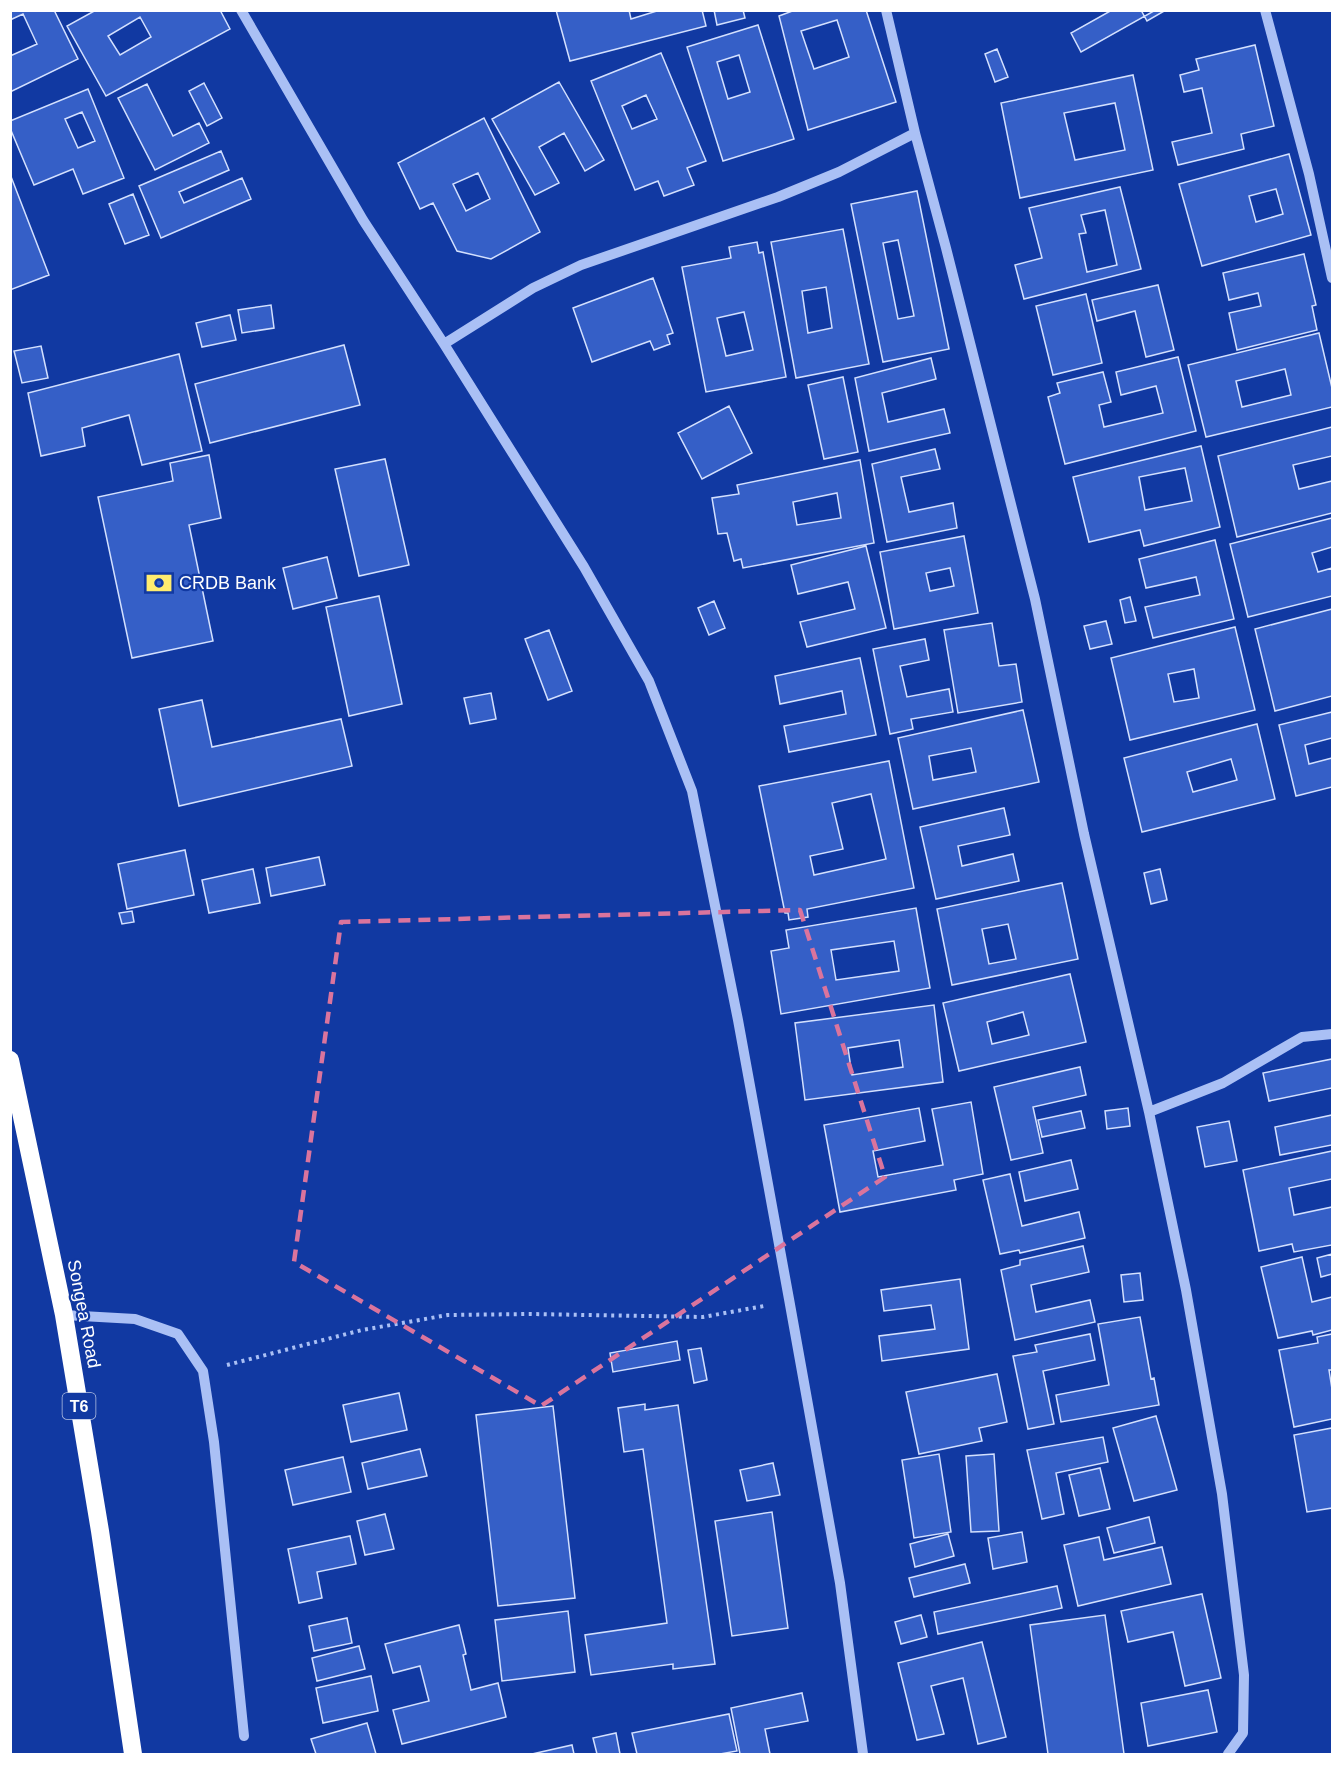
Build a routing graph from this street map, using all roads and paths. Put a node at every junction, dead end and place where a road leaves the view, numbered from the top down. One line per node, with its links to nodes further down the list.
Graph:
1 (241, 10): 6 (street)
2 (886, 10): 4 (street)
3 (1265, 10): 5 (street)
4 (915, 133): 6 (street); 9 (street)
5 (1332, 278)
6 (444, 344): 10 (street)
7 (1332, 1034): 9 (street)
8 (11, 1062): 11 (highway, Songea Road / T6)
9 (1149, 1112): 16 (street)
10 (789, 1299): 12 (path); 15 (street)
11 (64, 1315): 12 (street); 14 (highway, Songea Road / T6)
12 (203, 1371): 13 (street)
13 (244, 1736)
14 (133, 1755)
15 (863, 1755)
16 (1228, 1755)

